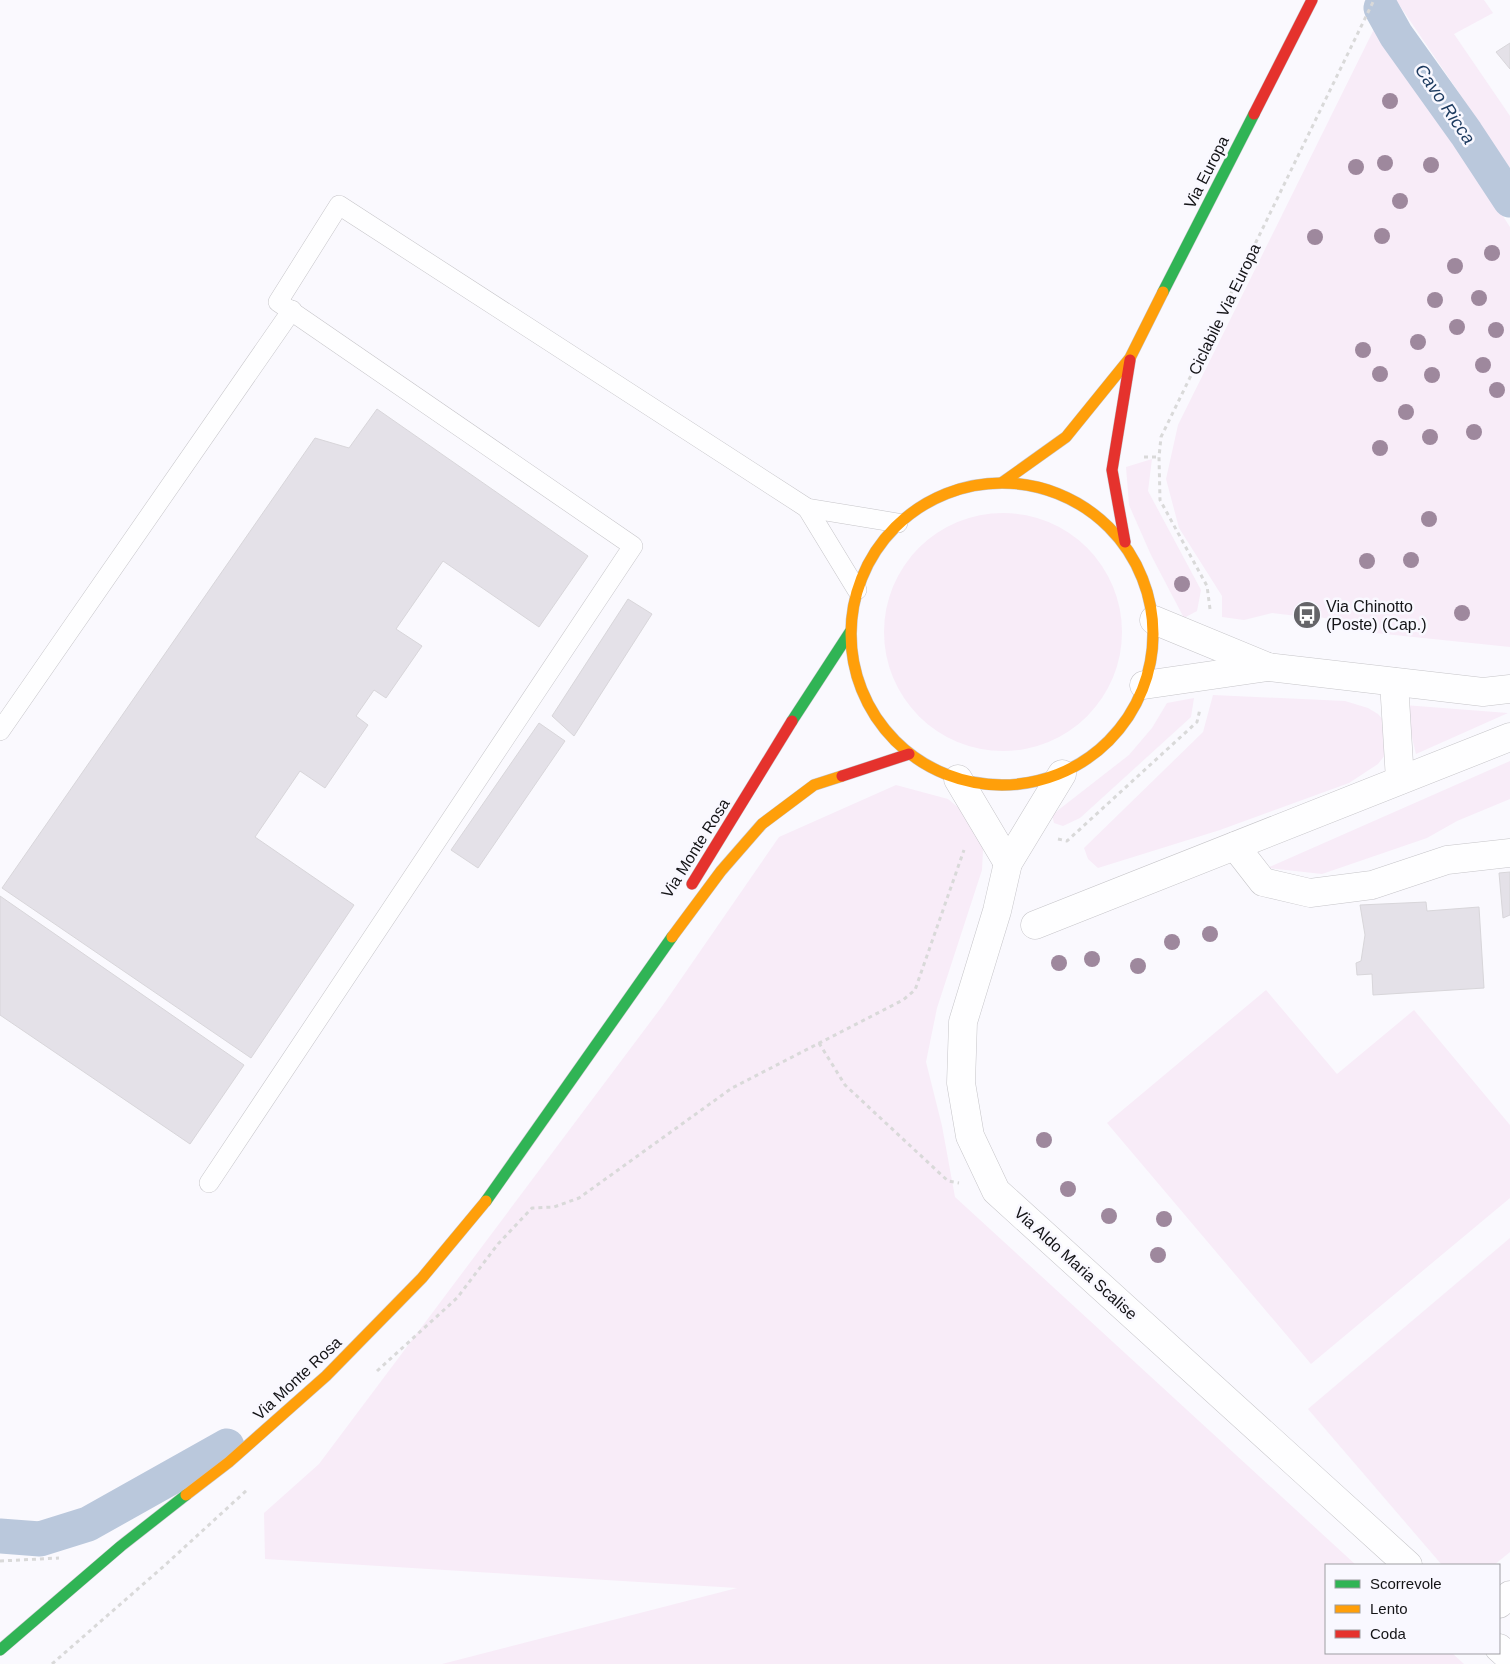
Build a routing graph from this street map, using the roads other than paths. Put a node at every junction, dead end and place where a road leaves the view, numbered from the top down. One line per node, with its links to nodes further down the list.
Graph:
1 (1312, 0): 3 (main road, Via Europa)
2 (292, 310): 5 (lane); 15 (lane); 28 (lane)
3 (1130, 358): 4 (main road, Via Europa); 7 (main road, Via Europa)
4 (1003, 482): 6 (main road); 7 (main road)
5 (807, 508): 6 (lane); 8 (lane)
6 (898, 523): 8 (main road)
7 (1125, 542): 9 (main road)
8 (856, 590): 10 (main road)
9 (1154, 620): 11 (street); 13 (main road)
10 (850, 632): 17 (main road); 24 (main road, Via Monte Rosa)
11 (1268, 667): 12 (street); 13 (street)
12 (1394, 682): 14 (street); 20 (street)
13 (1144, 685): 18 (main road)
14 (1510, 689)
15 (0, 732)
16 (1510, 737): 20 (street)
17 (909, 754): 19 (main road); 27 (main road, Via Monte Rosa)
18 (1062, 774): 19 (main road); 23 (street, Via Aldo Maria Scalise)
19 (958, 779): 23 (street)
20 (1400, 780): 21 (street)
21 (1235, 846): 22 (street); 26 (street)
22 (1510, 853)
23 (1008, 863): 29 (street, Via Aldo Maria Scalise)
24 (688, 892)
25 (667, 925): 27 (main road, Via Monte Rosa)
26 (1035, 925)
27 (568, 1083): 33 (main road, Via Monte Rosa)
28 (209, 1183)
29 (1407, 1564)
30 (1510, 1594): 31 (street)
31 (1500, 1603)
32 (1500, 1649): 34 (street)
33 (0, 1650)
34 (1510, 1658)

